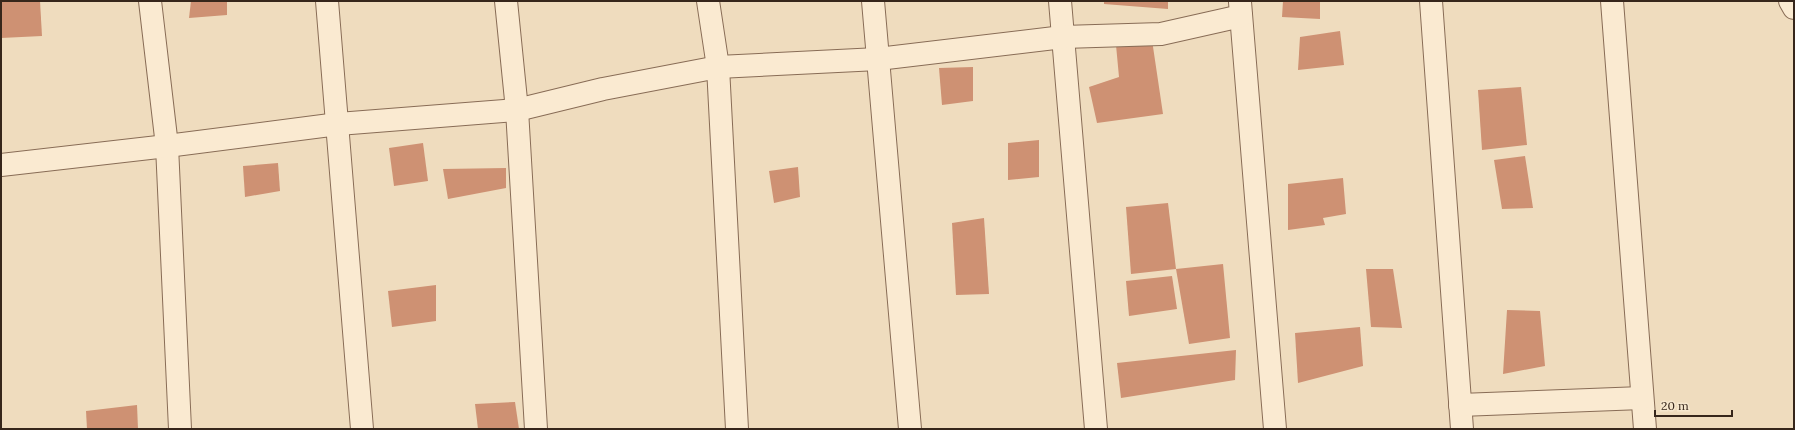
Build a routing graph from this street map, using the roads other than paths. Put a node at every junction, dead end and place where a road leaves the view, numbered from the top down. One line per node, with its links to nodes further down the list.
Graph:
1 (150, 1): 17 (street)
2 (327, 1): 16 (street)
3 (506, 1): 15 (street)
4 (708, 1): 14 (street)
5 (873, 1): 13 (street)
6 (1060, 1): 12 (street)
7 (1431, 1): 20 (street)
8 (1612, 1): 19 (street)
9 (1790, 1): 11 (street)
10 (1241, 8): 12 (street); 27 (street)
11 (1794, 8)
12 (1063, 37): 13 (street); 26 (street)
13 (878, 59): 14 (street); 25 (street)
14 (718, 68): 15 (street); 24 (street)
15 (517, 110): 16 (street); 23 (street)
16 (338, 124): 17 (street); 22 (street)
17 (167, 146): 18 (street); 21 (street)
18 (1, 165)
19 (1642, 398): 20 (street); 29 (street)
20 (1460, 405): 28 (street)
21 (180, 429)
22 (362, 429)
23 (536, 429)
24 (737, 429)
25 (910, 429)
26 (1096, 429)
27 (1275, 429)
28 (1462, 429)
29 (1645, 429)

